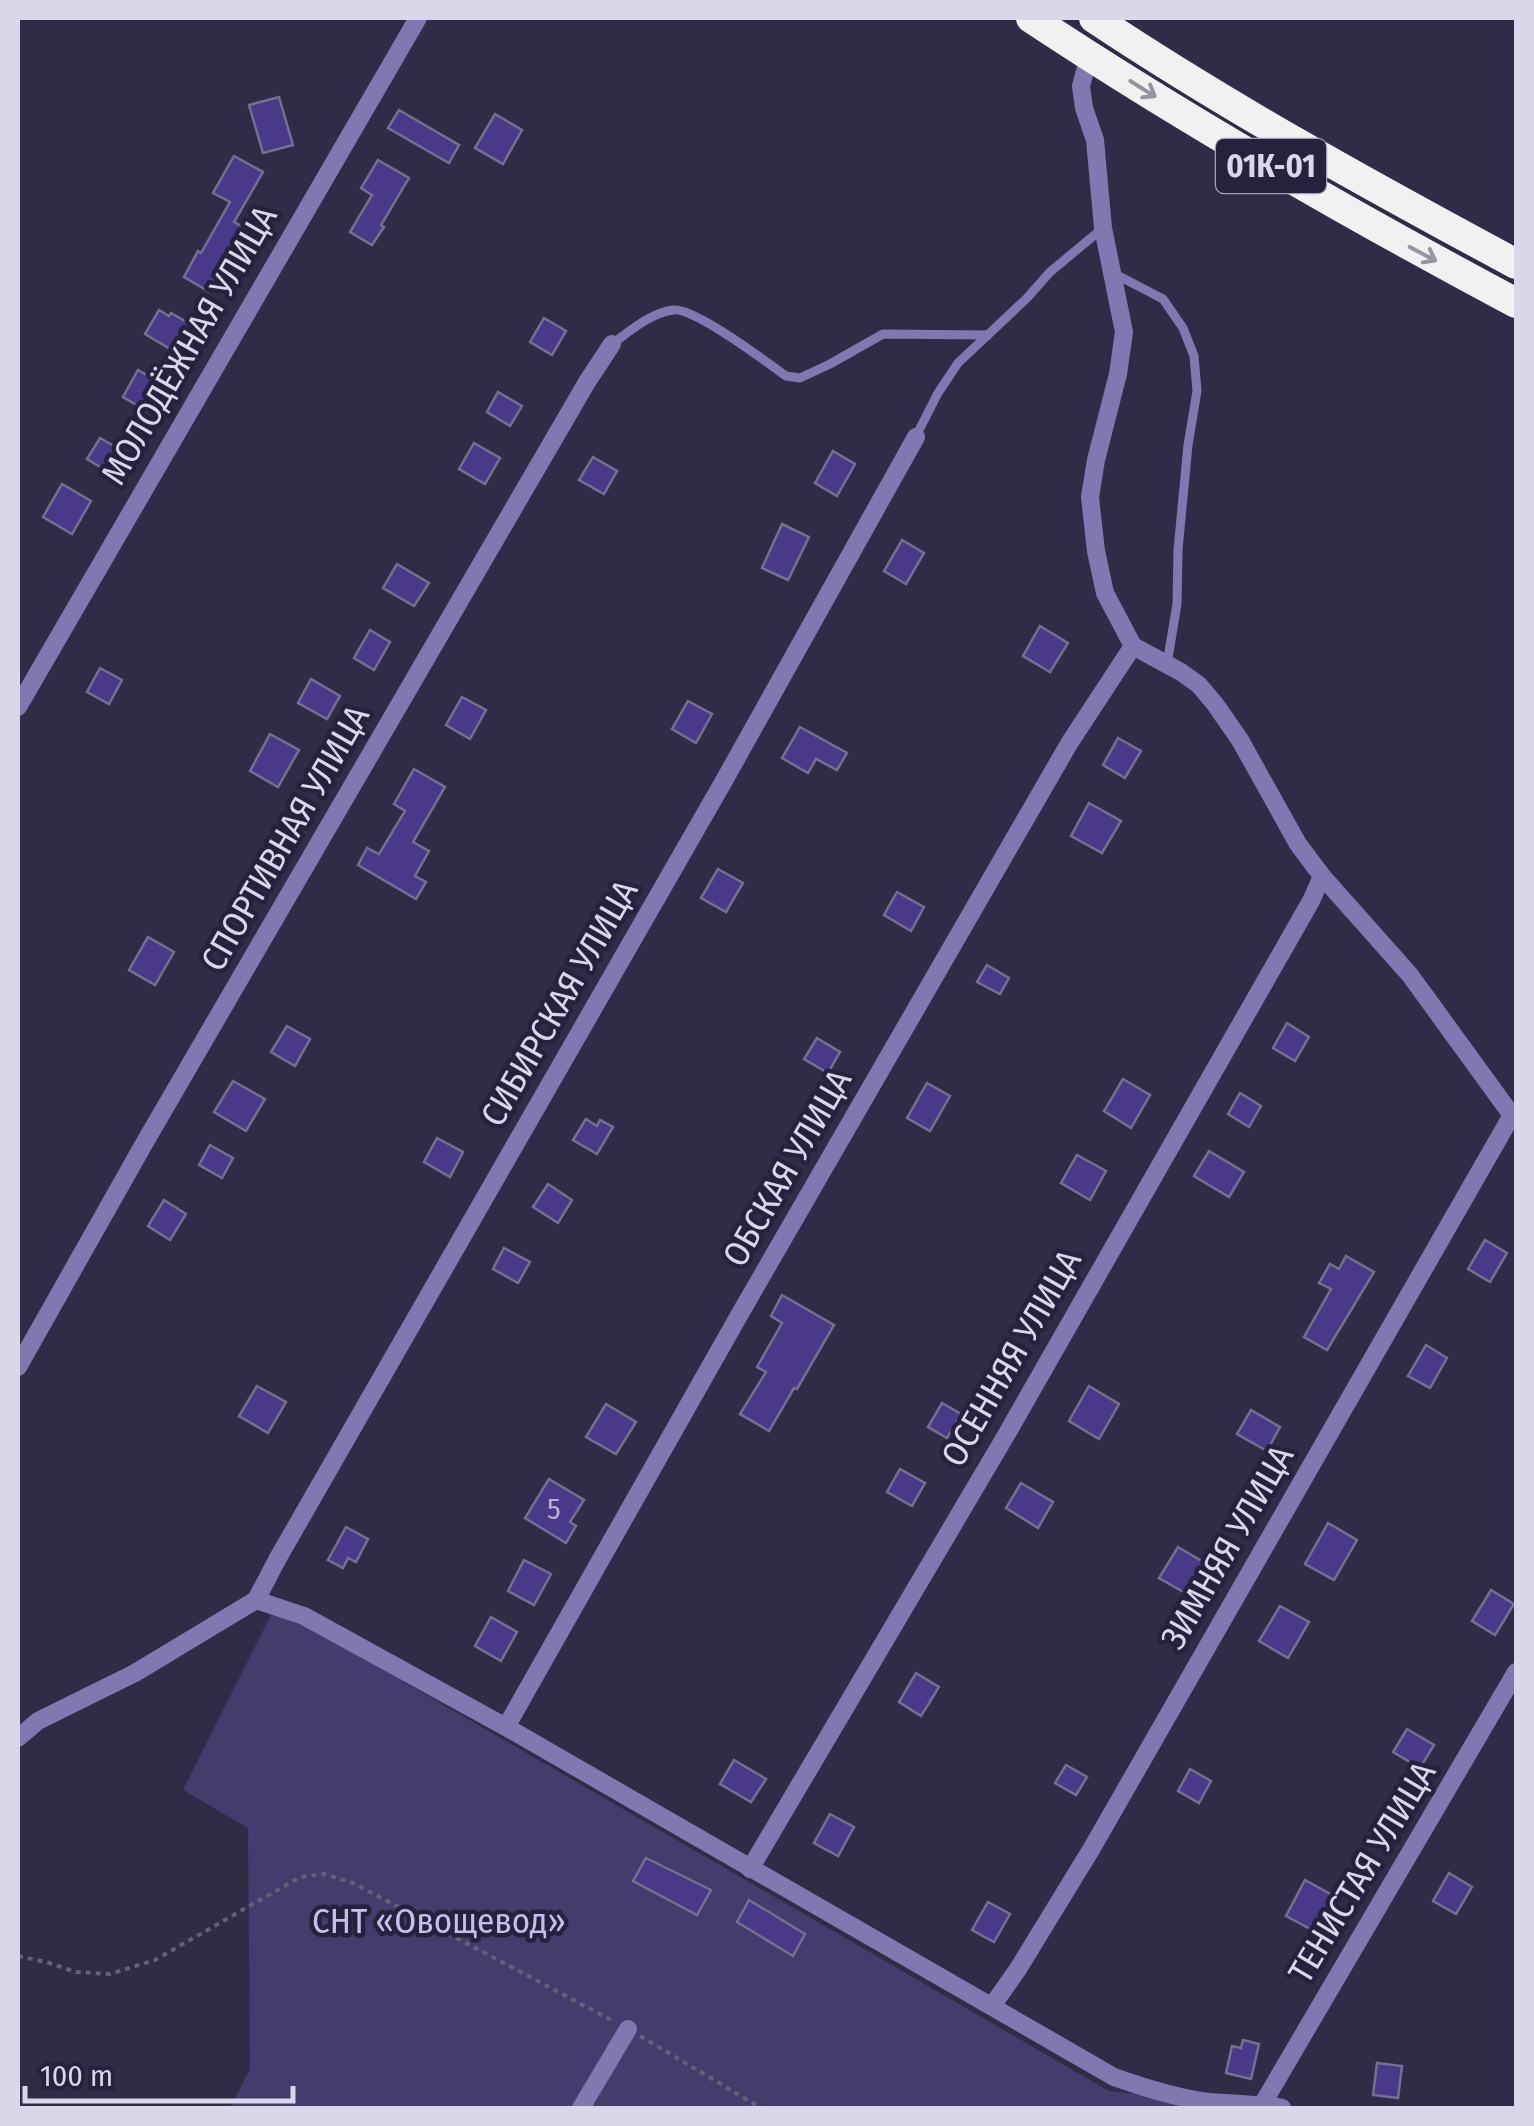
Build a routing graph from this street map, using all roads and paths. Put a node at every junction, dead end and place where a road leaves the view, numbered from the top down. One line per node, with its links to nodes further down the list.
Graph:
1 (418, 18): 14 (street, МОЛОДЁЖНАЯ УЛИЦА)
2 (1031, 18): 4 (highway, 01К-01)
3 (1094, 18): 6 (highway, 01К-01)
4 (1088, 56): 5 (street); 8 (highway, 01К-01, one-way to 8)
5 (1103, 228): 7 (street); 9 (lane)
6 (1516, 264)
7 (1110, 272): 12 (street); 13 (lane)
8 (1516, 303)
9 (988, 335): 10 (lane); 11 (lane)
10 (612, 344): 17 (street, СПОРТИВНАЯ УЛИЦА)
11 (916, 436): 18 (street, СИБИРСКАЯ УЛИЦА)
12 (1133, 646): 13 (street); 20 (street, ОБСКАЯ УЛИЦА)
13 (1167, 664): 15 (street)
14 (18, 706)
15 (1322, 876): 16 (street); 22 (street, ОСЕННЯЯ УЛИЦА)
16 (1514, 1118): 24 (street, ЗИМНЯЯ УЛИЦА)
17 (18, 1367)
18 (256, 1600): 20 (street); 21 (street)
19 (1516, 1672): 26 (street, ТЕНИСТАЯ УЛИЦА)
20 (506, 1727): 22 (street)
21 (18, 1738)
22 (750, 1868): 24 (street)
23 (18, 1956): 25 (path)
24 (992, 2006): 26 (street)
25 (628, 2029): 27 (street); 28 (path)
26 (1262, 2105): 29 (street)
27 (580, 2108)
28 (760, 2108)
29 (1282, 2108)

